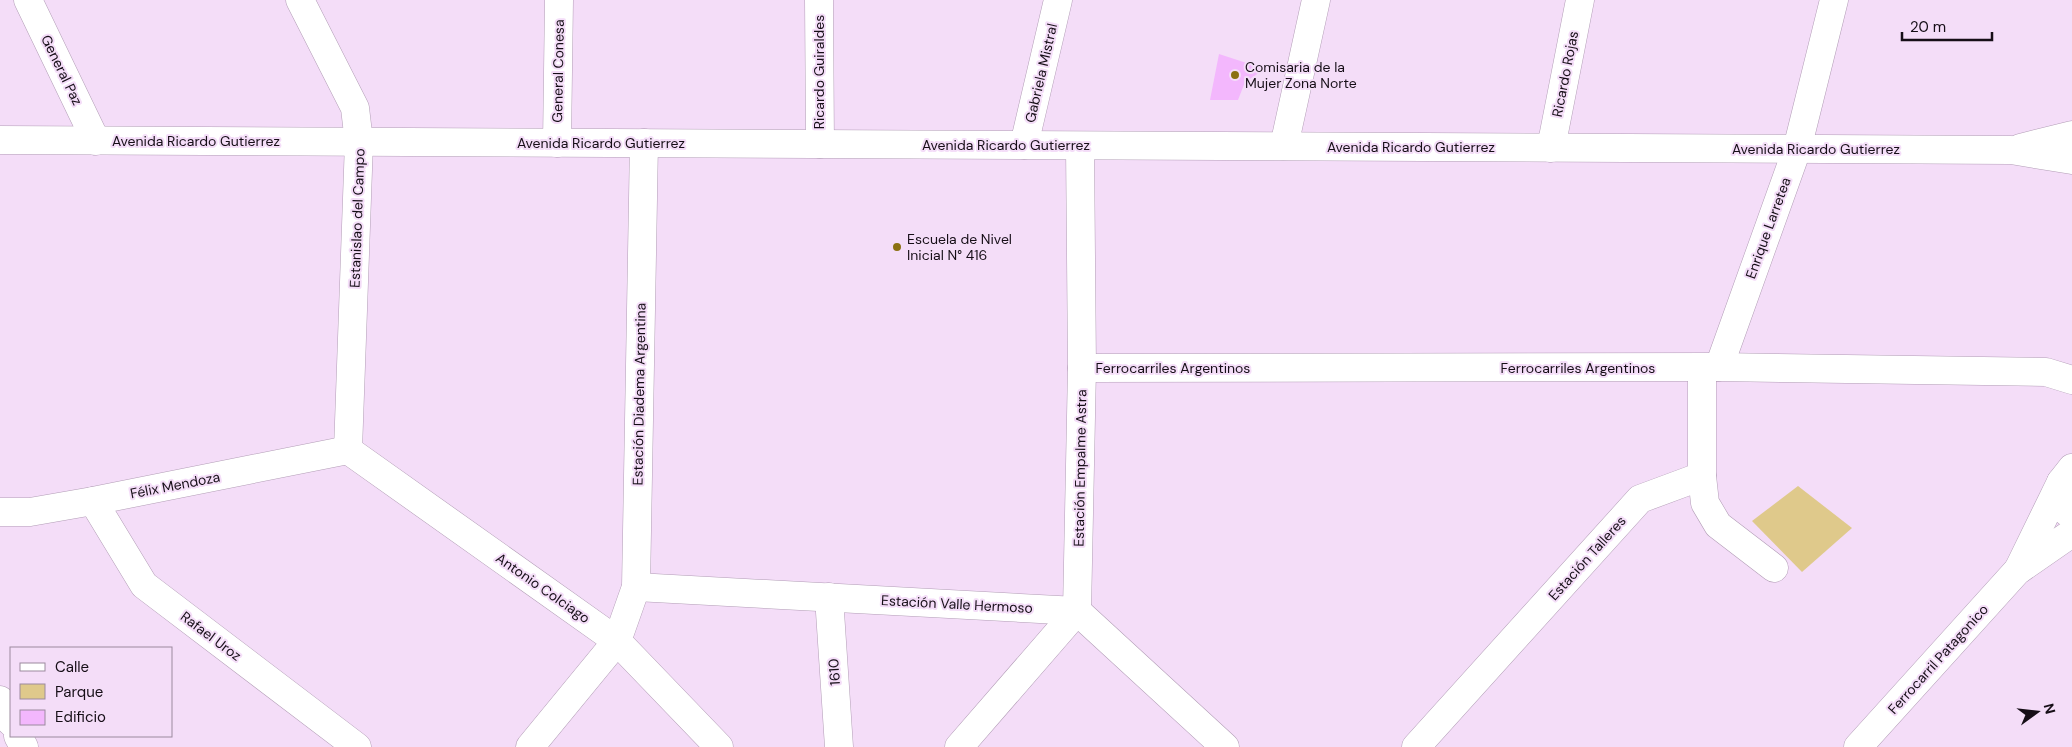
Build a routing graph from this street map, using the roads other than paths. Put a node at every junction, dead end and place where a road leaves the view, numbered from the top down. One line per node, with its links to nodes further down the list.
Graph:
1 (28, 0): 11 (street, General Paz)
2 (300, 0): 12 (street, Estanislao del Campo)
3 (559, 0): 13 (street, General Conesa)
4 (819, 0): 15 (street, Ricardo Guiraldes)
5 (1058, 0): 16 (street, Gabriela Mistral)
6 (1316, 0): 18 (street)
7 (1580, 0): 19 (street, Ricardo Rojas)
8 (1834, 0): 20 (street, Enrique Larretea)
9 (0, 140): 11 (street, Avenida Ricardo Gutierrez)
10 (2070, 140): 20 (street, Avenida Ricardo Gutierrez)
11 (96, 141): 12 (street, Avenida Ricardo Gutierrez)
12 (359, 142): 13 (street, Avenida Ricardo Gutierrez); 24 (street, Estanislao del Campo)
13 (557, 143): 14 (street, Avenida Ricardo Gutierrez)
14 (644, 143): 15 (street, Avenida Ricardo Gutierrez); 33 (street, Estación Diadema Argentina)
15 (820, 144): 16 (street, Avenida Ricardo Gutierrez)
16 (1024, 145): 17 (street, Avenida Ricardo Gutierrez)
17 (1080, 146): 18 (street, Avenida Ricardo Gutierrez); 22 (street, Estación Empalme Astra)
18 (1284, 146): 19 (street, Avenida Ricardo Gutierrez)
19 (1550, 148): 20 (street, Avenida Ricardo Gutierrez)
20 (1797, 149): 21 (street, Enrique Larretea)
21 (1710, 367): 22 (street, Ferrocarriles Argentinos); 23 (street, Ferrocarriles Argentinos); 26 (street)
22 (1082, 368): 35 (street, Estación Empalme Astra)
23 (2072, 380)
24 (348, 450): 27 (street, Félix Mendoza); 36 (street, Antonio Colciago)
25 (2067, 475): 29 (street); 32 (street, Ferrocarril Patagonico)
26 (1702, 476): 31 (street); 45 (street, Estación Talleres)
27 (93, 501): 28 (street, Félix Mendoza); 39 (street, Rafael Uroz)
28 (0, 512)
29 (2072, 515)
30 (2072, 533): 32 (street, Ferrocarril Patagonico)
31 (1774, 568)
32 (2017, 571): 46 (street, Ferrocarril Patagonico)
33 (636, 586): 34 (street, Estación Valle Hermoso); 36 (street, Estación Diadema Argentina)
34 (829, 597): 35 (street, Estación Valle Hermoso); 42 (street, 1610)
35 (1077, 611): 43 (street); 44 (street)
36 (617, 641): 40 (street); 41 (street, Antonio Colciago)
37 (0, 700): 38 (street)
38 (10, 720)
39 (357, 747)
40 (530, 747)
41 (719, 747)
42 (839, 747)
43 (959, 747)
44 (1225, 747)
45 (1416, 747)
46 (1858, 747)

